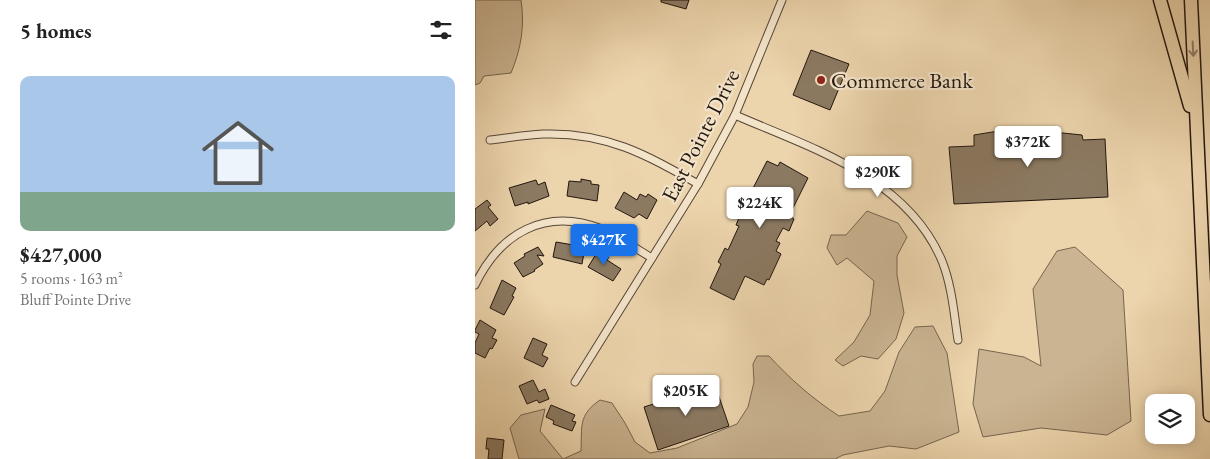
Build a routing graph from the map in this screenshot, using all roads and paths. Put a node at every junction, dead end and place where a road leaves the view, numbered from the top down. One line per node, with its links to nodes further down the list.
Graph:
1 (782, 0): 4 (street, East Pointe Drive)
2 (1160, 0): 5 (highway)
3 (1191, 0): 5 (highway, one-way to 5)
4 (735, 115): 7 (street, East Pointe Drive); 10 (street)
5 (1197, 127): 12 (highway)
6 (490, 140): 7 (street)
7 (698, 184): 8 (street, East Pointe Drive)
8 (652, 258): 9 (street); 11 (street, East Pointe Drive)
9 (475, 285)
10 (958, 340)
11 (575, 382)
12 (1210, 415)

